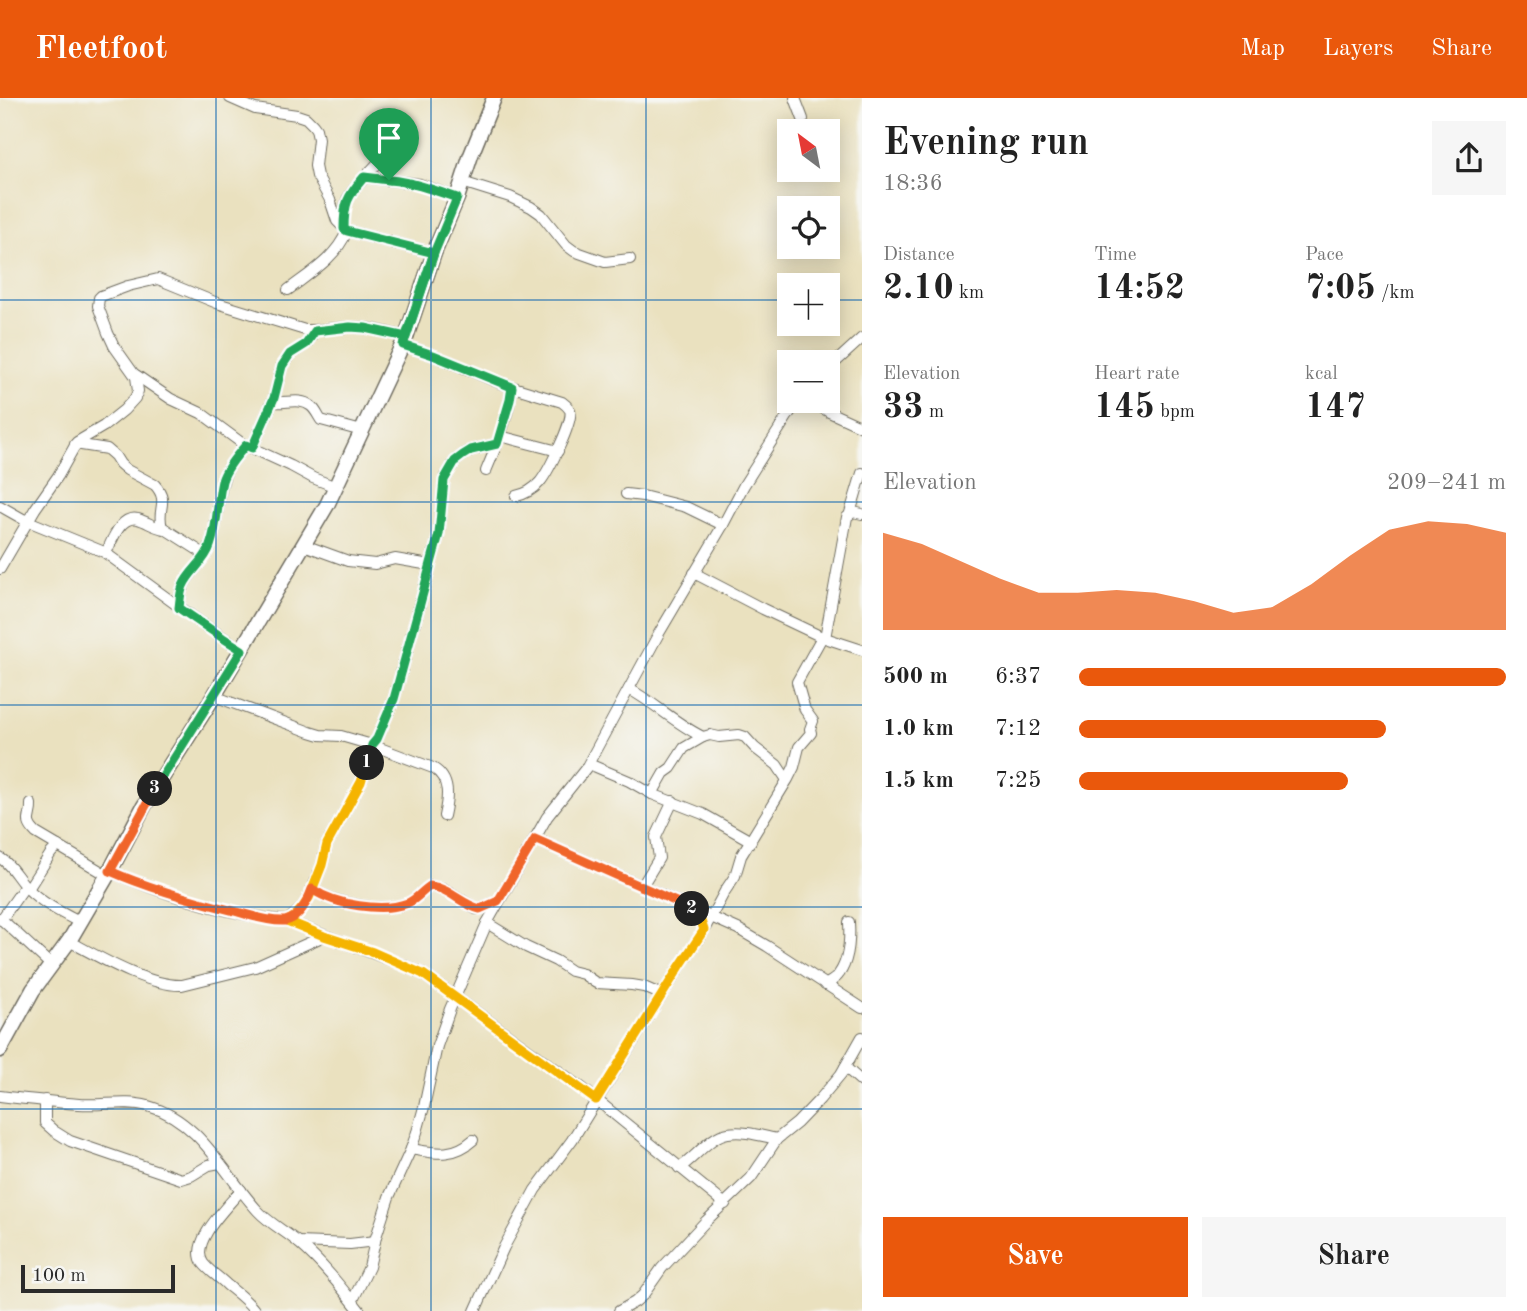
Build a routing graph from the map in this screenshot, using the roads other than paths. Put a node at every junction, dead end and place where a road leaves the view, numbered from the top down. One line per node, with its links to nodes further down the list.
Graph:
1 (230, 98): 9 (street)
2 (494, 98): 7 (street)
3 (795, 98): 5 (street)
4 (371, 118): 6 (street)
5 (803, 119)
6 (364, 177): 8 (street); 9 (street)
7 (462, 182): 8 (street); 11 (street)
8 (457, 198): 10 (street)
9 (346, 230): 10 (street); 12 (street)
10 (434, 253): 15 (street)
11 (630, 259)
12 (288, 290)
13 (315, 331): 15 (street); 17 (street); 19 (street)
14 (862, 338): 16 (street)
15 (404, 341): 18 (street); 23 (street)
16 (840, 358)
17 (134, 374): 25 (street); 26 (street)
18 (512, 387): 24 (street); 27 (street)
19 (272, 402): 23 (street); 26 (street)
20 (789, 413): 37 (street)
21 (831, 413): 22 (street)
22 (862, 426)
23 (362, 431): 30 (street)
24 (498, 440): 27 (street); 28 (street); 42 (street)
25 (75, 444): 36 (street); 38 (street)
26 (249, 447): 30 (street); 41 (street)
27 (558, 451): 32 (street)
28 (486, 471)
29 (862, 473): 34 (street)
30 (336, 487): 39 (street)
31 (626, 494): 37 (street)
32 (516, 496)
33 (0, 506): 36 (street)
34 (850, 513): 35 (street); 46 (street)
35 (862, 514)
36 (29, 522): 40 (street); 43 (street)
37 (723, 525): 44 (street)
38 (165, 529): 40 (street); 41 (street)
39 (304, 545): 42 (street); 47 (street)
40 (106, 554): 45 (street)
41 (206, 555): 45 (street)
42 (430, 565): 52 (street)
43 (0, 569)
44 (694, 573): 46 (street); 49 (street)
45 (179, 608): 47 (street)
46 (824, 638): 48 (street); 54 (street)
47 (242, 650): 50 (street)
48 (862, 650)
49 (629, 689): 51 (street); 53 (street)
50 (214, 696): 52 (street); 63 (street)
51 (703, 737): 54 (street); 55 (street)
52 (372, 745): 58 (street); 66 (street)
53 (589, 764): 55 (street); 59 (street)
54 (787, 780): 60 (street)
55 (652, 794): 56 (street)
56 (673, 801): 60 (street); 64 (street)
57 (32, 804): 61 (street)
58 (444, 816)
59 (535, 839): 64 (street); 67 (street)
60 (751, 841): 69 (street)
61 (58, 846): 63 (street); 65 (street)
62 (0, 858): 65 (street)
63 (108, 873): 71 (street); 72 (street)
64 (642, 886): 68 (street)
65 (27, 887): 70 (street); 72 (street)
66 (312, 889): 67 (street); 71 (street)
67 (498, 901): 73 (street)
68 (698, 912): 69 (street); 75 (street)
69 (711, 918): 75 (street); 79 (street)
70 (1, 919): 78 (street)
71 (287, 921): 76 (street)
72 (79, 922): 77 (street)
73 (487, 922): 80 (street); 81 (street)
74 (849, 922): 79 (street)
75 (704, 930): 80 (street)
76 (324, 936): 77 (street); 81 (street)
77 (69, 941): 78 (street)
78 (51, 965): 84 (street)
79 (825, 985): 82 (street)
80 (662, 995): 89 (street)
81 (455, 998): 89 (street); 92 (street)
82 (862, 1008)
83 (862, 1037): 85 (street)
84 (0, 1050)
85 (845, 1067): 86 (street); 90 (street)
86 (862, 1082)
87 (0, 1096): 88 (street)
88 (45, 1100): 93 (street); 93 (street)
89 (596, 1100): 94 (street); 102 (street)
90 (777, 1139): 94 (street); 96 (street)
91 (473, 1140): 92 (street)
92 (411, 1149): 97 (street)
93 (220, 1163): 95 (street)
94 (679, 1168): 96 (street)
95 (241, 1190): 98 (street); 100 (street)
96 (725, 1204): 103 (street)
97 (375, 1241): 98 (street); 99 (street)
98 (298, 1242): 99 (street)
99 (352, 1300): 101 (street)
100 (254, 1311)
101 (360, 1311)
102 (475, 1311)
103 (619, 1311)

